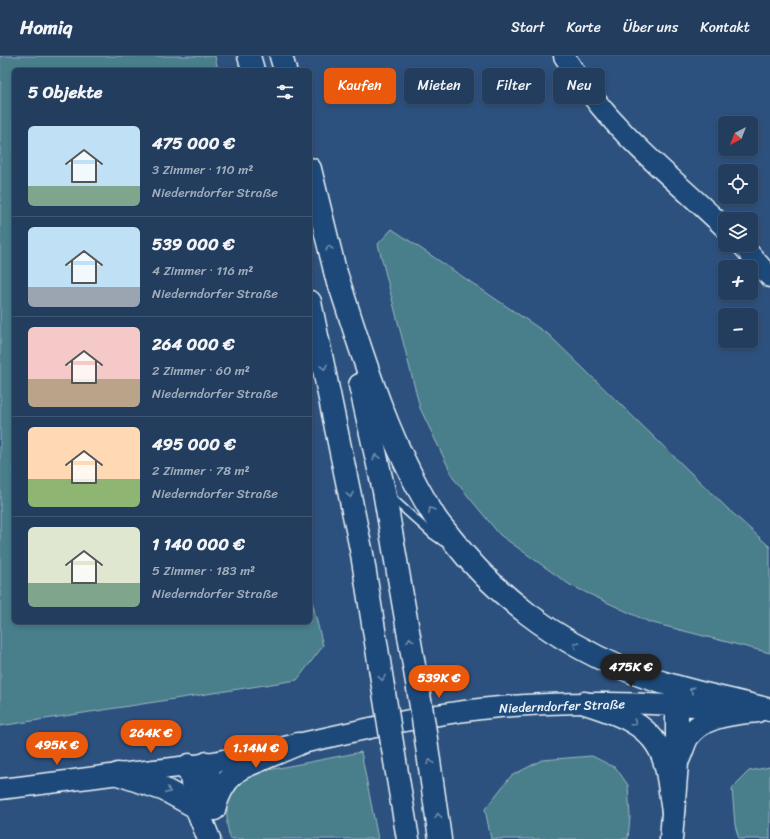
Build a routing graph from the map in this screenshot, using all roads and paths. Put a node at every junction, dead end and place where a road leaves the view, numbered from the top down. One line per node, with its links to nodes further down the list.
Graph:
1 (249, 56): 4 (highway)
2 (281, 56): 5 (highway)
3 (564, 56): 7 (main road)
4 (252, 68)
5 (284, 68)
6 (312, 177): 9 (highway, one-way to 6)
7 (718, 221)
8 (748, 252): 10 (main road)
9 (335, 270): 12 (highway, one-way to 9); 13 (highway, one-way to 9)
10 (770, 276)
11 (312, 312): 20 (highway, one-way to 20, bridge)
12 (384, 491): 13 (lane); 29 (highway, one-way to 12, bridge)
13 (467, 558): 16 (highway, one-way to 13)
14 (585, 703): 15 (main road, Niederndorfer Straße); 17 (main road, Niederndorfer Straße); 24 (highway, one-way to 24)
15 (677, 705): 16 (main road, Niederndorfer Straße); 18 (highway)
16 (766, 711): 18 (highway)
17 (298, 744): 19 (main road, Niederndorfer Straße); 23 (highway)
18 (677, 763): 24 (highway)
19 (198, 764): 21 (main road, Niederndorfer Straße); 23 (highway)
20 (397, 769): 27 (highway); 28 (highway)
21 (118, 774): 22 (main road, Niederndorfer Straße); 23 (highway, one-way to 23)
22 (0, 789)
23 (205, 808): 25 (highway); 26 (highway)
24 (673, 811): 30 (highway)
25 (209, 839)
26 (215, 839)
27 (395, 839)
28 (408, 839)
29 (440, 839)
30 (671, 839)

